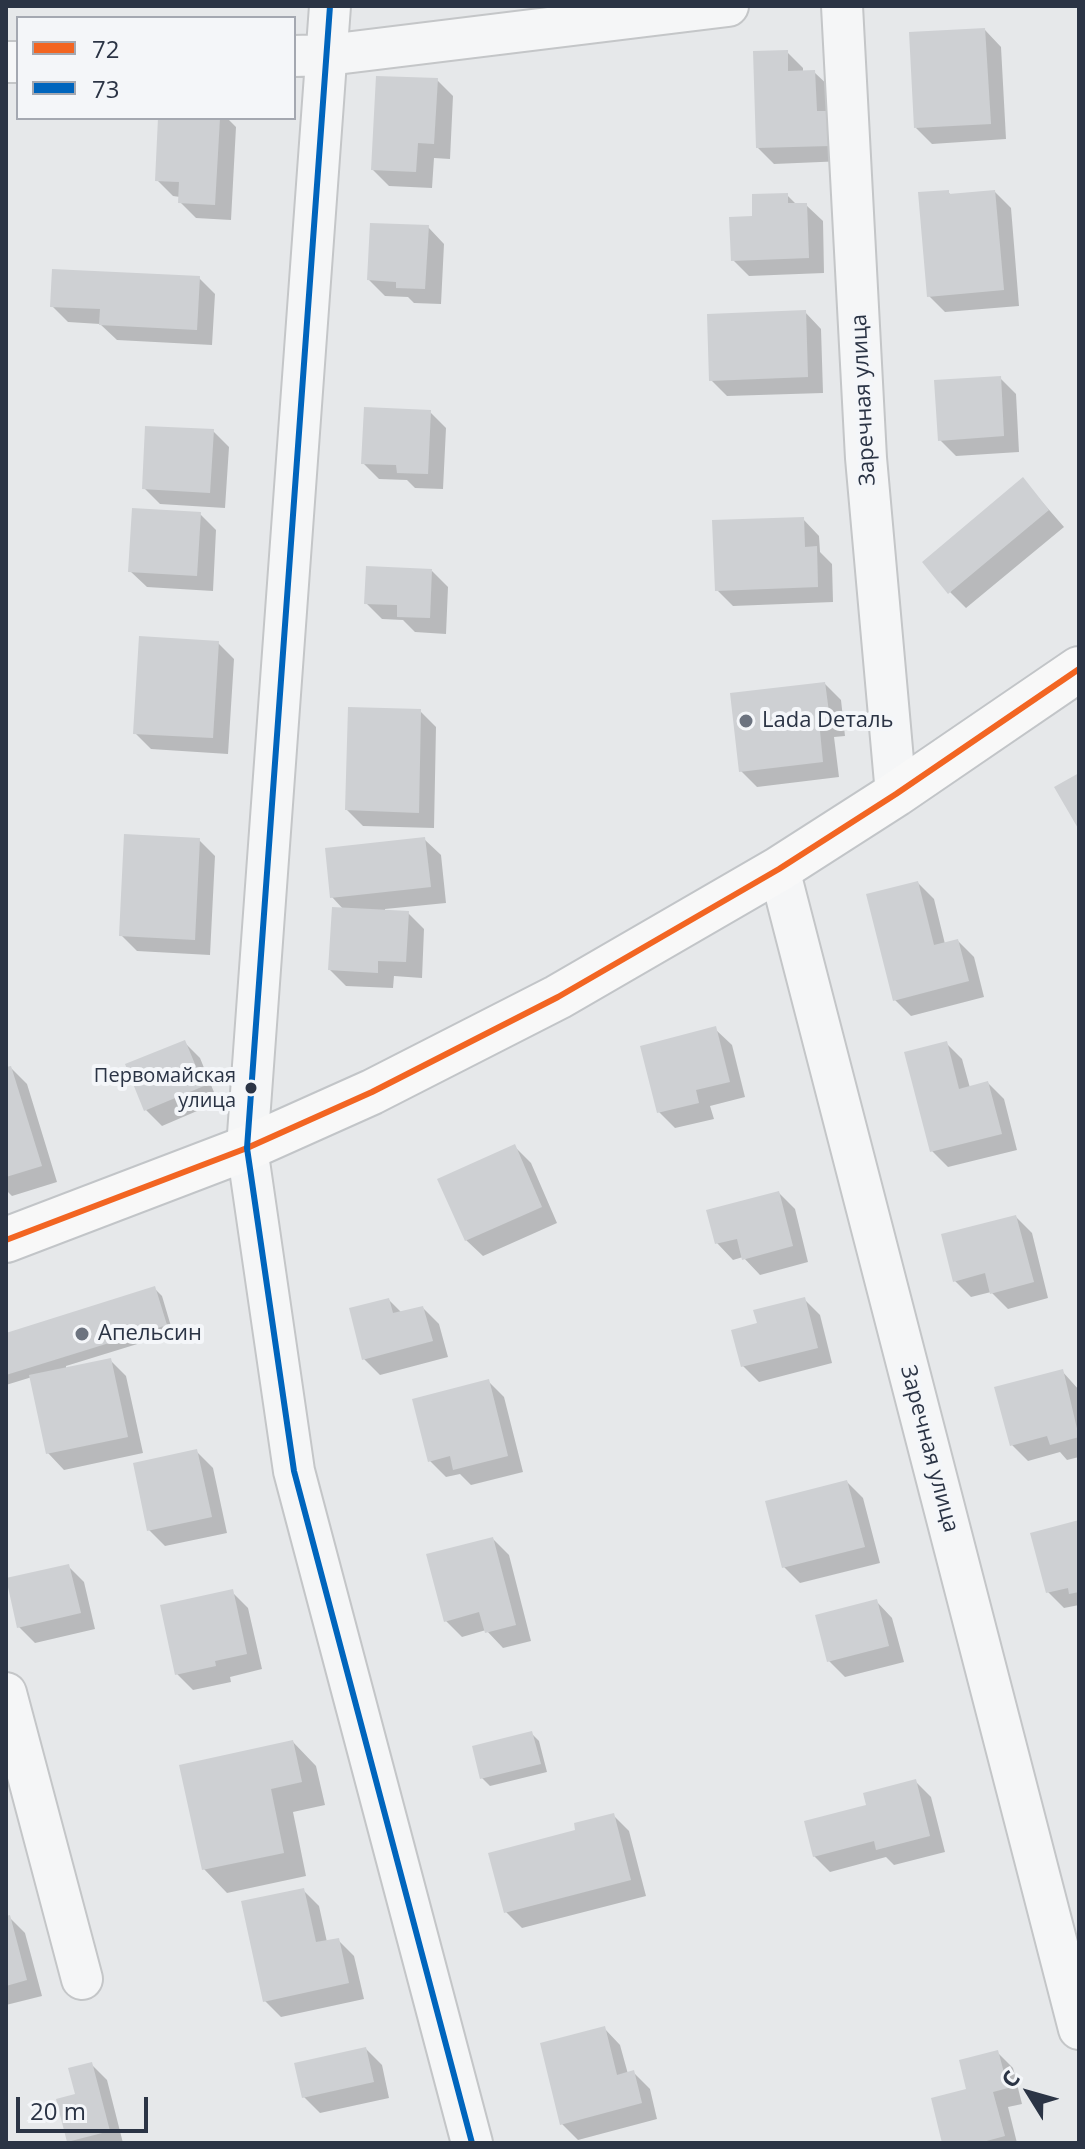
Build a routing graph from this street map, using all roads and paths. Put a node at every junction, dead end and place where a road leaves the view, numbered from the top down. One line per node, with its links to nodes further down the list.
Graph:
1 (330, 6): 4 (street)
2 (728, 6): 4 (street)
3 (842, 6): 6 (street, Заречная улица)
4 (311, 56): 8 (street)
5 (1079, 669): 6 (main road)
6 (896, 794): 7 (main road)
7 (779, 869): 8 (main road); 12 (street, Заречная улица)
8 (247, 1148): 9 (main road); 13 (street)
9 (6, 1240)
10 (6, 1693): 11 (street)
11 (82, 1979)
12 (1079, 2029)
13 (472, 2143)

